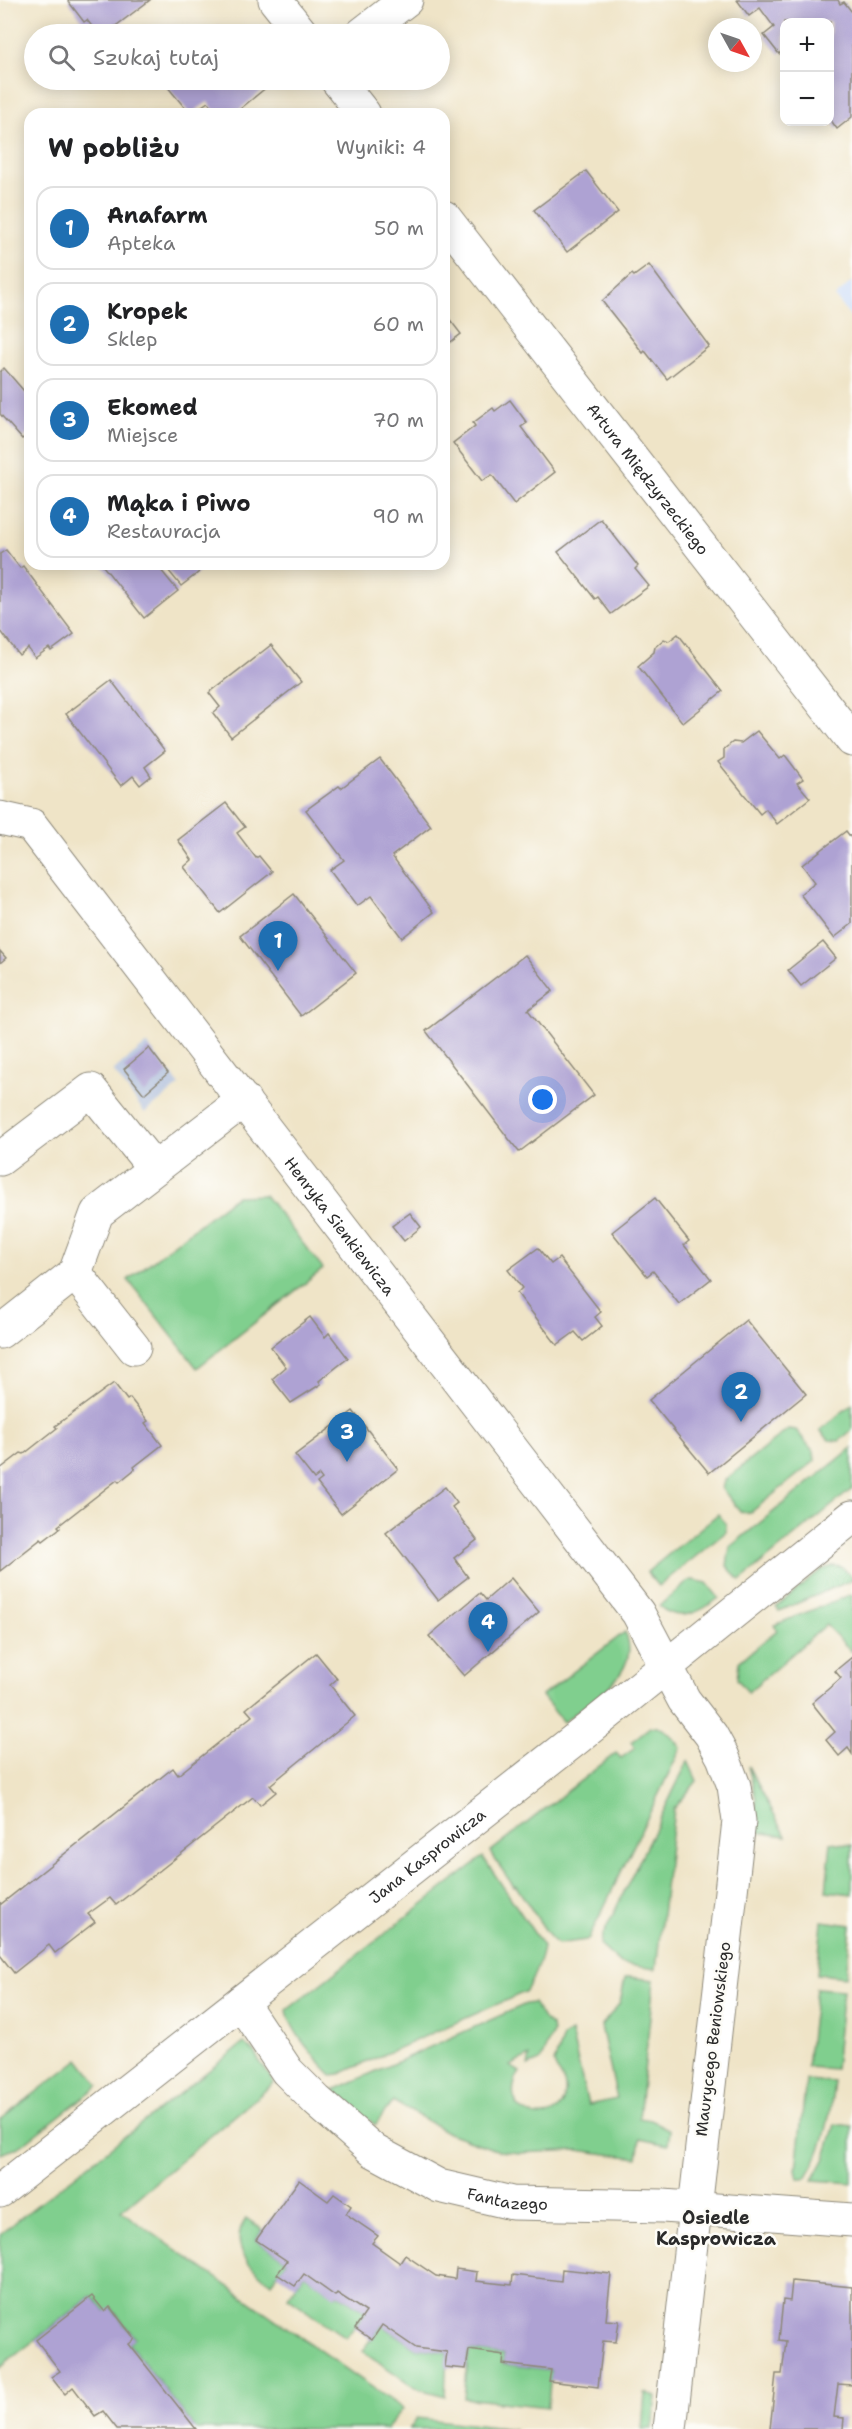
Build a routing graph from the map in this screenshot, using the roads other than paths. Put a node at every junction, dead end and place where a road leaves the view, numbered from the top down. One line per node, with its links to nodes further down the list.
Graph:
1 (275, 0): 3 (street)
2 (406, 0): 4 (street)
3 (294, 24)
4 (375, 24)
5 (345, 90): 6 (street)
6 (359, 108)
7 (450, 225): 8 (street, Artura Międzyrzeckiego)
8 (852, 740)
9 (1, 814): 10 (street, Henryka Sienkiewicza)
10 (244, 1100): 12 (street); 17 (street, Henryka Sienkiewicza)
11 (0, 1159): 12 (street)
12 (154, 1168): 13 (street)
13 (75, 1273): 14 (street); 15 (street)
14 (0, 1332)
15 (134, 1348)
16 (852, 1517): 17 (street, Jana Kasprowicza)
17 (667, 1667): 18 (street, Jana Kasprowicza); 20 (street, Maurycego Beniowskiego)
18 (241, 2002): 19 (street, Jana Kasprowicza); 20 (street, Fantazego)
19 (0, 2191)
20 (694, 2209): 21 (street, Fantazego); 22 (street, Maurycego Beniowskiego)
21 (852, 2220)
22 (670, 2429)

